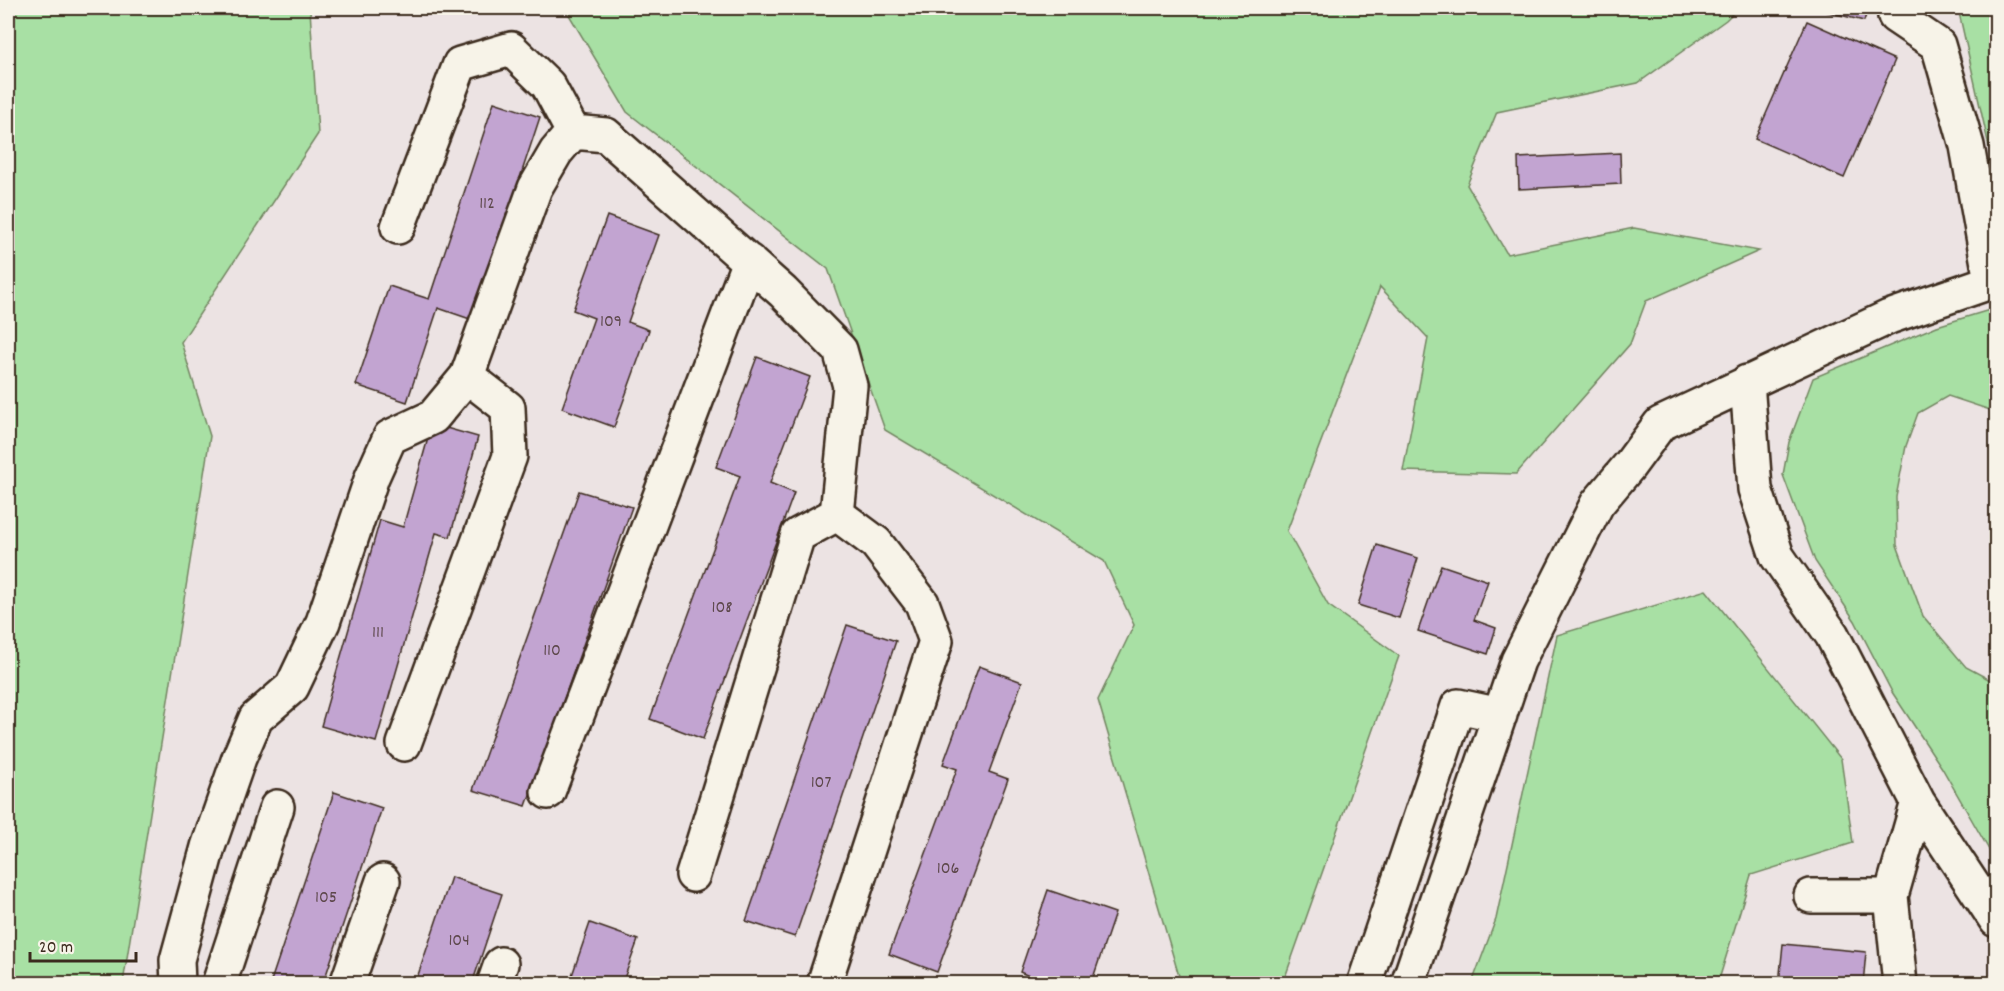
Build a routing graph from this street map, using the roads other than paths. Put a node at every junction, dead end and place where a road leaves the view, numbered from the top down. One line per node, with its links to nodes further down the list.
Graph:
1 (1895, 16): 5 (street)
2 (573, 132): 3 (street); 4 (street); 6 (street)
3 (398, 227)
4 (749, 261): 8 (street); 11 (street)
5 (1994, 281): 7 (street)
6 (467, 376): 10 (street); 19 (street)
7 (1747, 382): 9 (street); 12 (street)
8 (837, 514): 14 (street); 22 (street)
9 (1500, 715): 23 (street); 24 (street)
10 (404, 744)
11 (548, 792)
12 (1918, 802): 17 (street); 18 (street)
13 (277, 807): 20 (street)
14 (693, 875)
15 (383, 881): 21 (street)
16 (1811, 896): 17 (street)
17 (1891, 896): 25 (street)
18 (1996, 920)
19 (178, 984)
20 (219, 984)
21 (347, 984)
22 (824, 984)
23 (1364, 984)
24 (1408, 984)
25 (1900, 984)

